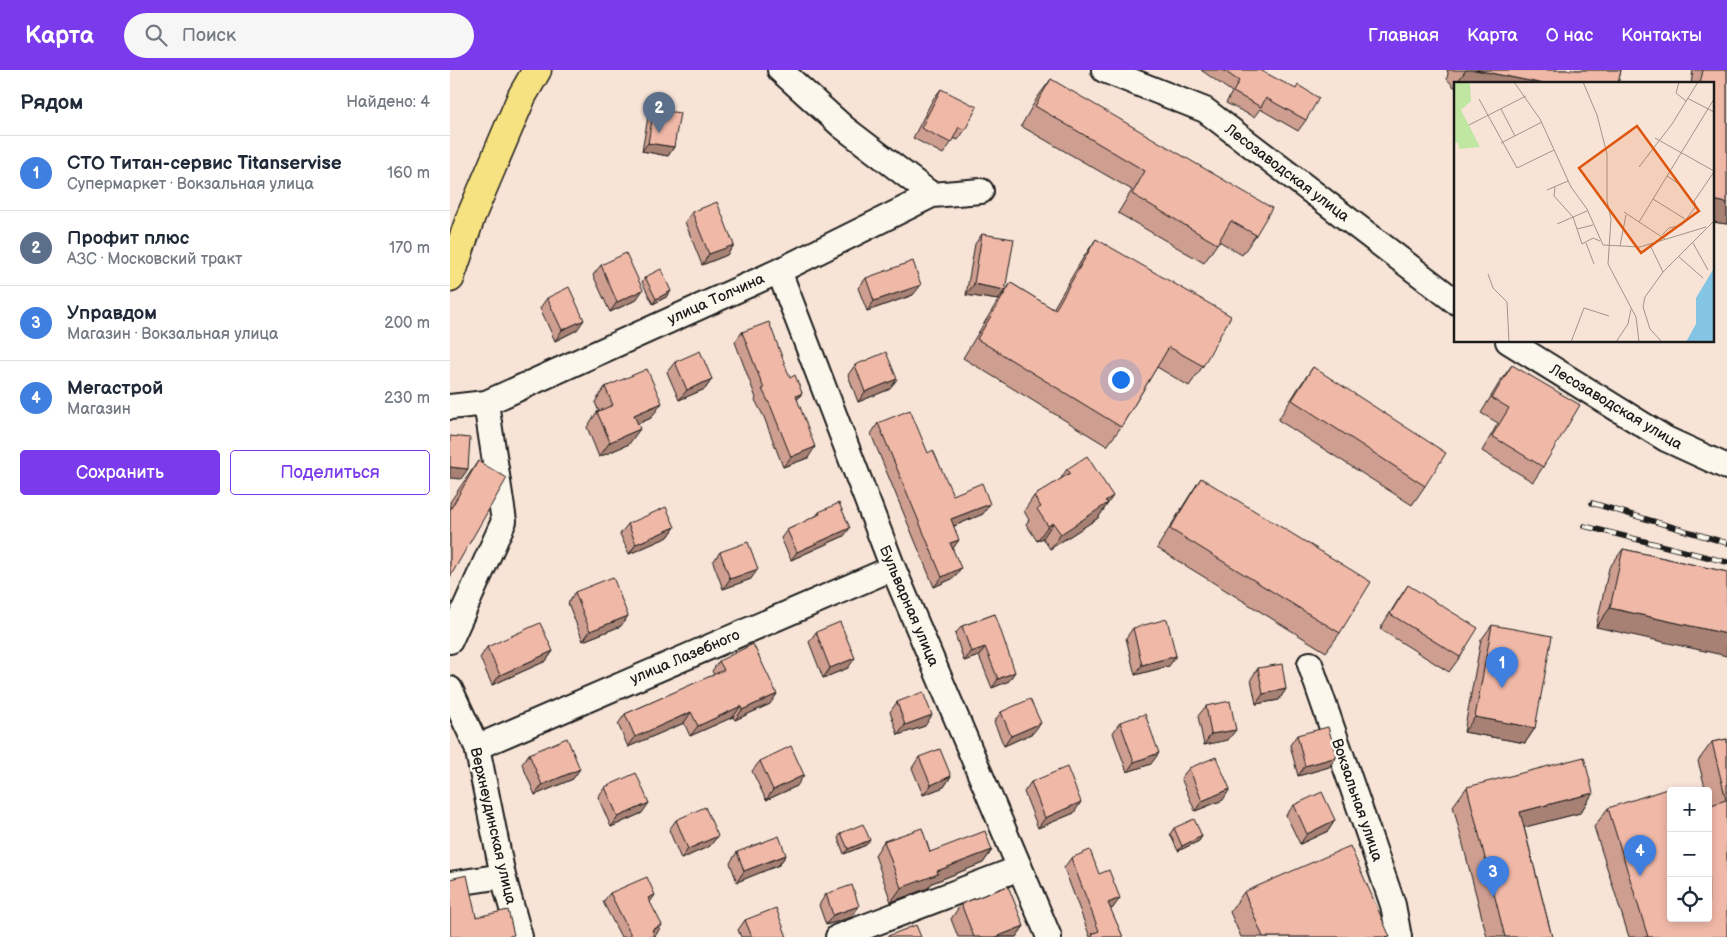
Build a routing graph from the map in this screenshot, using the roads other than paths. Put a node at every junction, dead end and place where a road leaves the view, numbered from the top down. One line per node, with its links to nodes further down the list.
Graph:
1 (537, 70): 6 (main road)
2 (780, 70): 5 (street)
3 (1104, 70): 9 (street, Лесозаводская улица)
4 (981, 191): 5 (street, улица Толчина)
5 (932, 195): 7 (street, улица Толчина)
6 (460, 214): 8 (main road)
7 (779, 271): 11 (street, улица Толчина); 14 (street, Бульварная улица)
8 (450, 278)
9 (1454, 300)
10 (1510, 342): 13 (street, Лесозаводская улица)
11 (486, 403): 12 (street, улица Толчина); 15 (street)
12 (450, 408)
13 (1727, 467)
14 (893, 568): 18 (street, улица Лазебного); 19 (street, Бульварная улица)
15 (450, 641)
16 (1310, 664): 25 (street, Вокзальная улица)
17 (450, 689): 18 (street, Верхнеудинская улица)
18 (477, 747): 20 (street, Верхнеудинская улица)
19 (1020, 868): 23 (street); 24 (street, Бульварная улица)
20 (503, 876): 21 (street); 22 (street, Верхнеудинская улица)
21 (450, 884)
22 (520, 937)
23 (838, 937)
24 (1049, 937)
25 (1399, 937)

